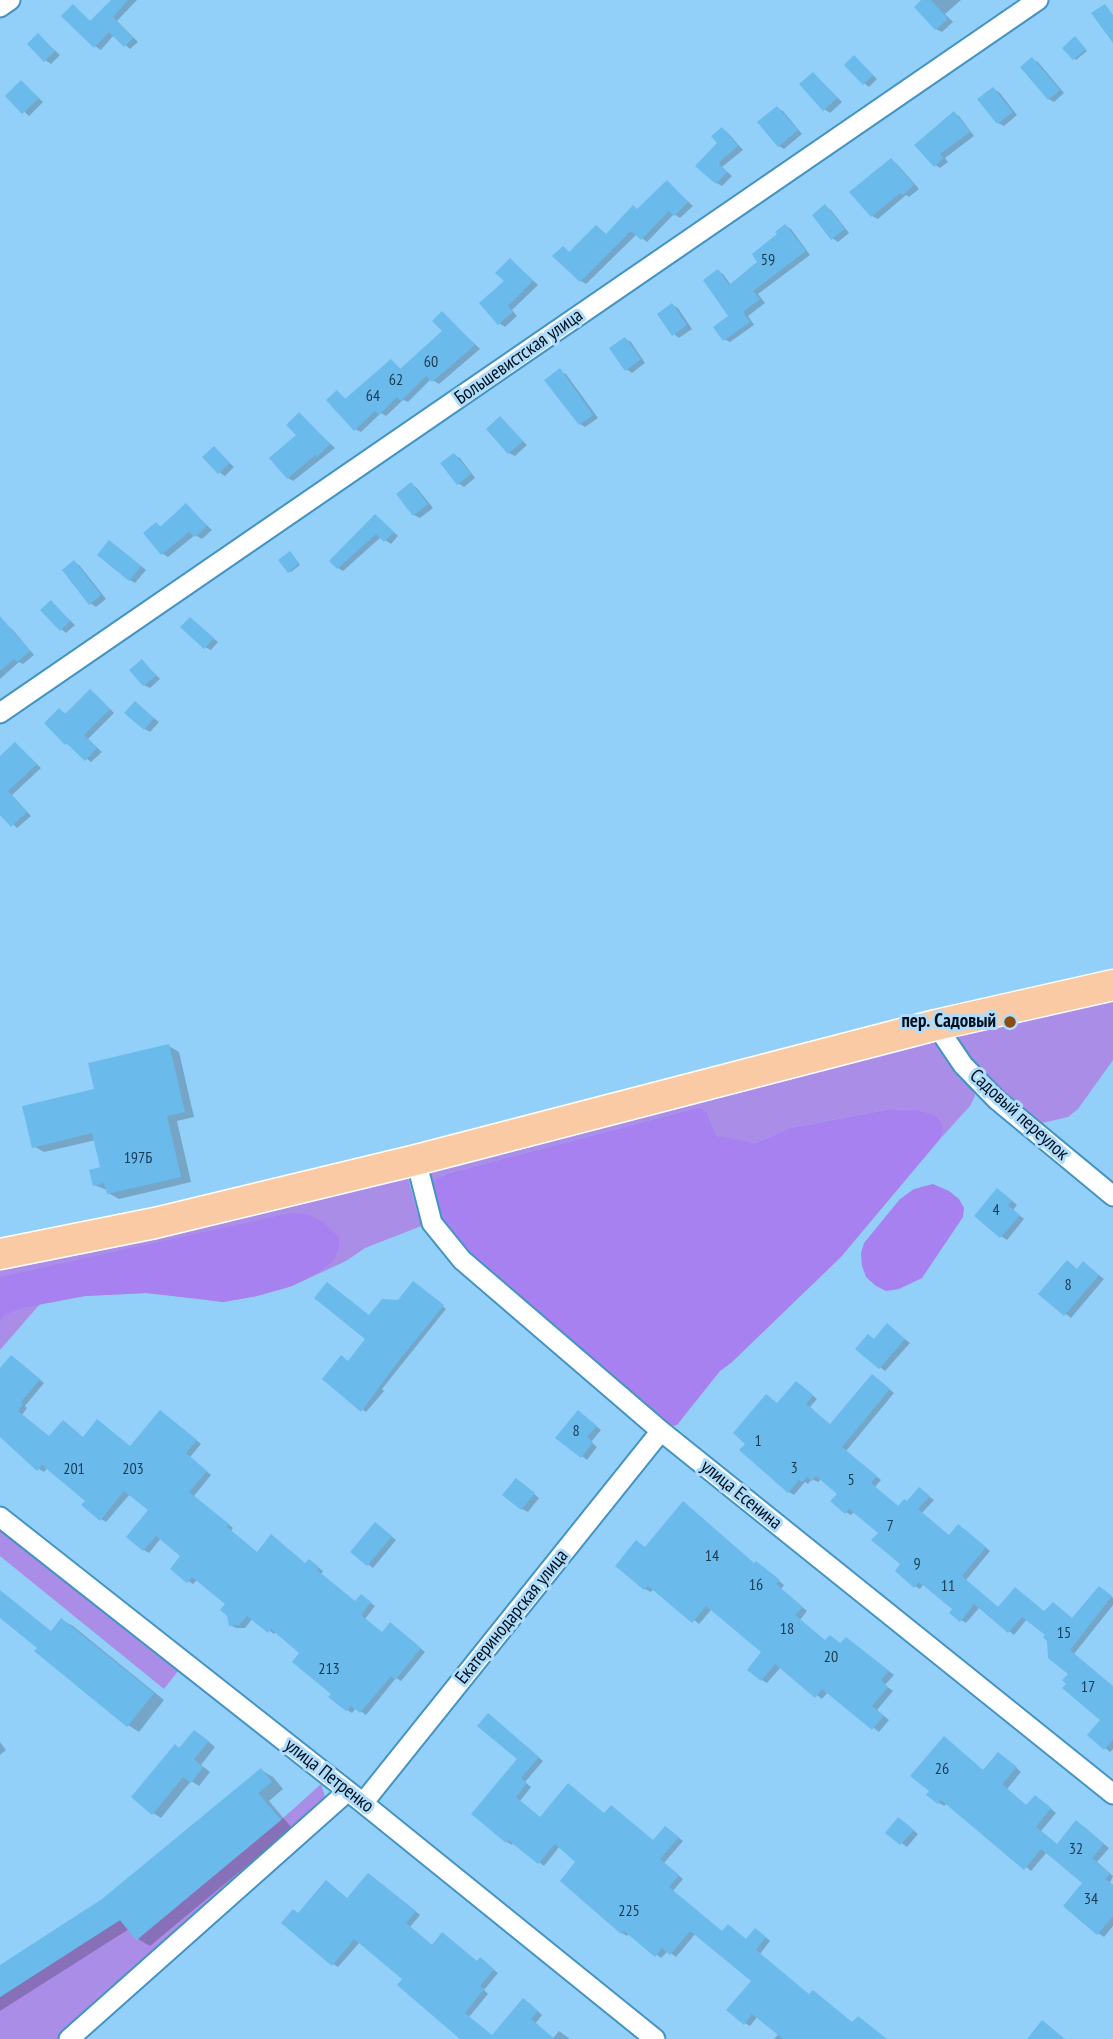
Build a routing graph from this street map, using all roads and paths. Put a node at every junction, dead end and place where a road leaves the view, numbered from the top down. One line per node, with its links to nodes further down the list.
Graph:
1 (9, 0): 3 (street)
2 (1038, 0): 4 (street, Большевистская улица)
3 (0, 7)
4 (0, 713)
5 (1113, 985): 6 (main road)
6 (936, 1025): 7 (main road); 8 (street, Садовый переулок)
7 (416, 1160): 9 (main road); 10 (street, улица Есенина)
8 (1113, 1196)
9 (0, 1254)
10 (661, 1431): 12 (street, улица Есенина); 13 (street, Екатеринодарская улица)
11 (0, 1517): 13 (street, улица Петренко)
12 (1113, 1794)
13 (355, 1797): 14 (street, Екатеринодарская улица); 15 (street, улица Петренко)
14 (69, 2039)
15 (655, 2039)

